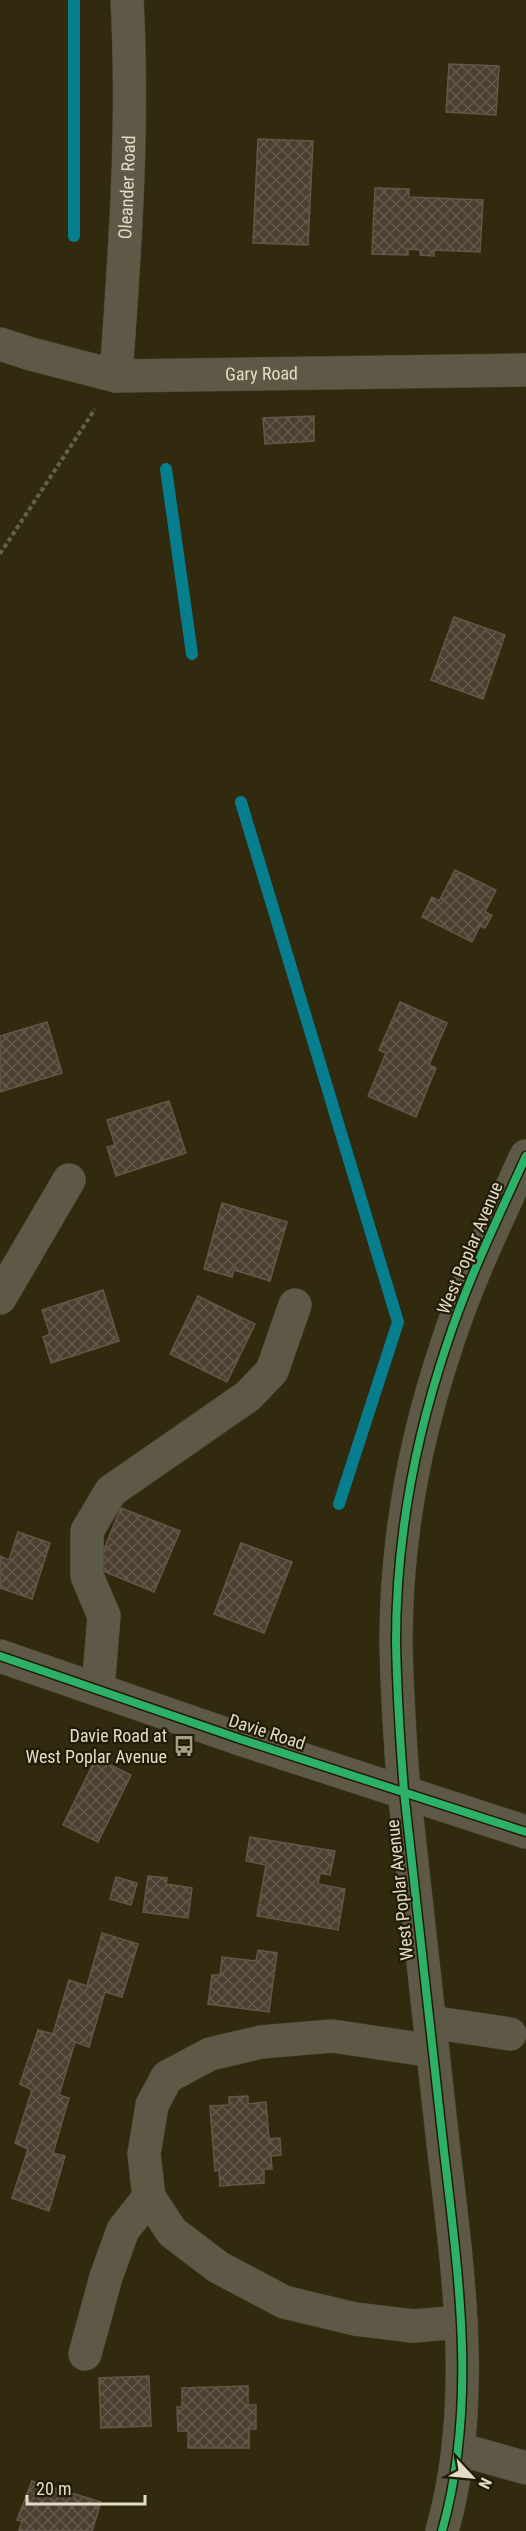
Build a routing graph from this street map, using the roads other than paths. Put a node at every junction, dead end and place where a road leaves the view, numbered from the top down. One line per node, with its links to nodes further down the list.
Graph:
1 (127, 0): 4 (street, Oleander Road)
2 (0, 344): 4 (street, Gary Road)
3 (526, 370): 4 (street, Gary Road)
4 (116, 376)
5 (526, 1156): 11 (street, West Poplar Avenue)
6 (69, 1180): 7 (street)
7 (0, 1298)
8 (295, 1305): 10 (street)
9 (0, 1656): 10 (street, Davie Road)
10 (98, 1689): 11 (street, Davie Road)
11 (404, 1791): 12 (street, Davie Road); 14 (street, West Poplar Avenue)
12 (526, 1832)
13 (510, 2034): 14 (street)
14 (431, 2036): 15 (street); 16 (street, West Poplar Avenue)
15 (149, 2198): 16 (street); 17 (street)
16 (461, 2322): 18 (street, West Poplar Avenue)
17 (85, 2354)
18 (459, 2449): 19 (street); 20 (street, West Poplar Avenue)
19 (526, 2468)
20 (442, 2531)

